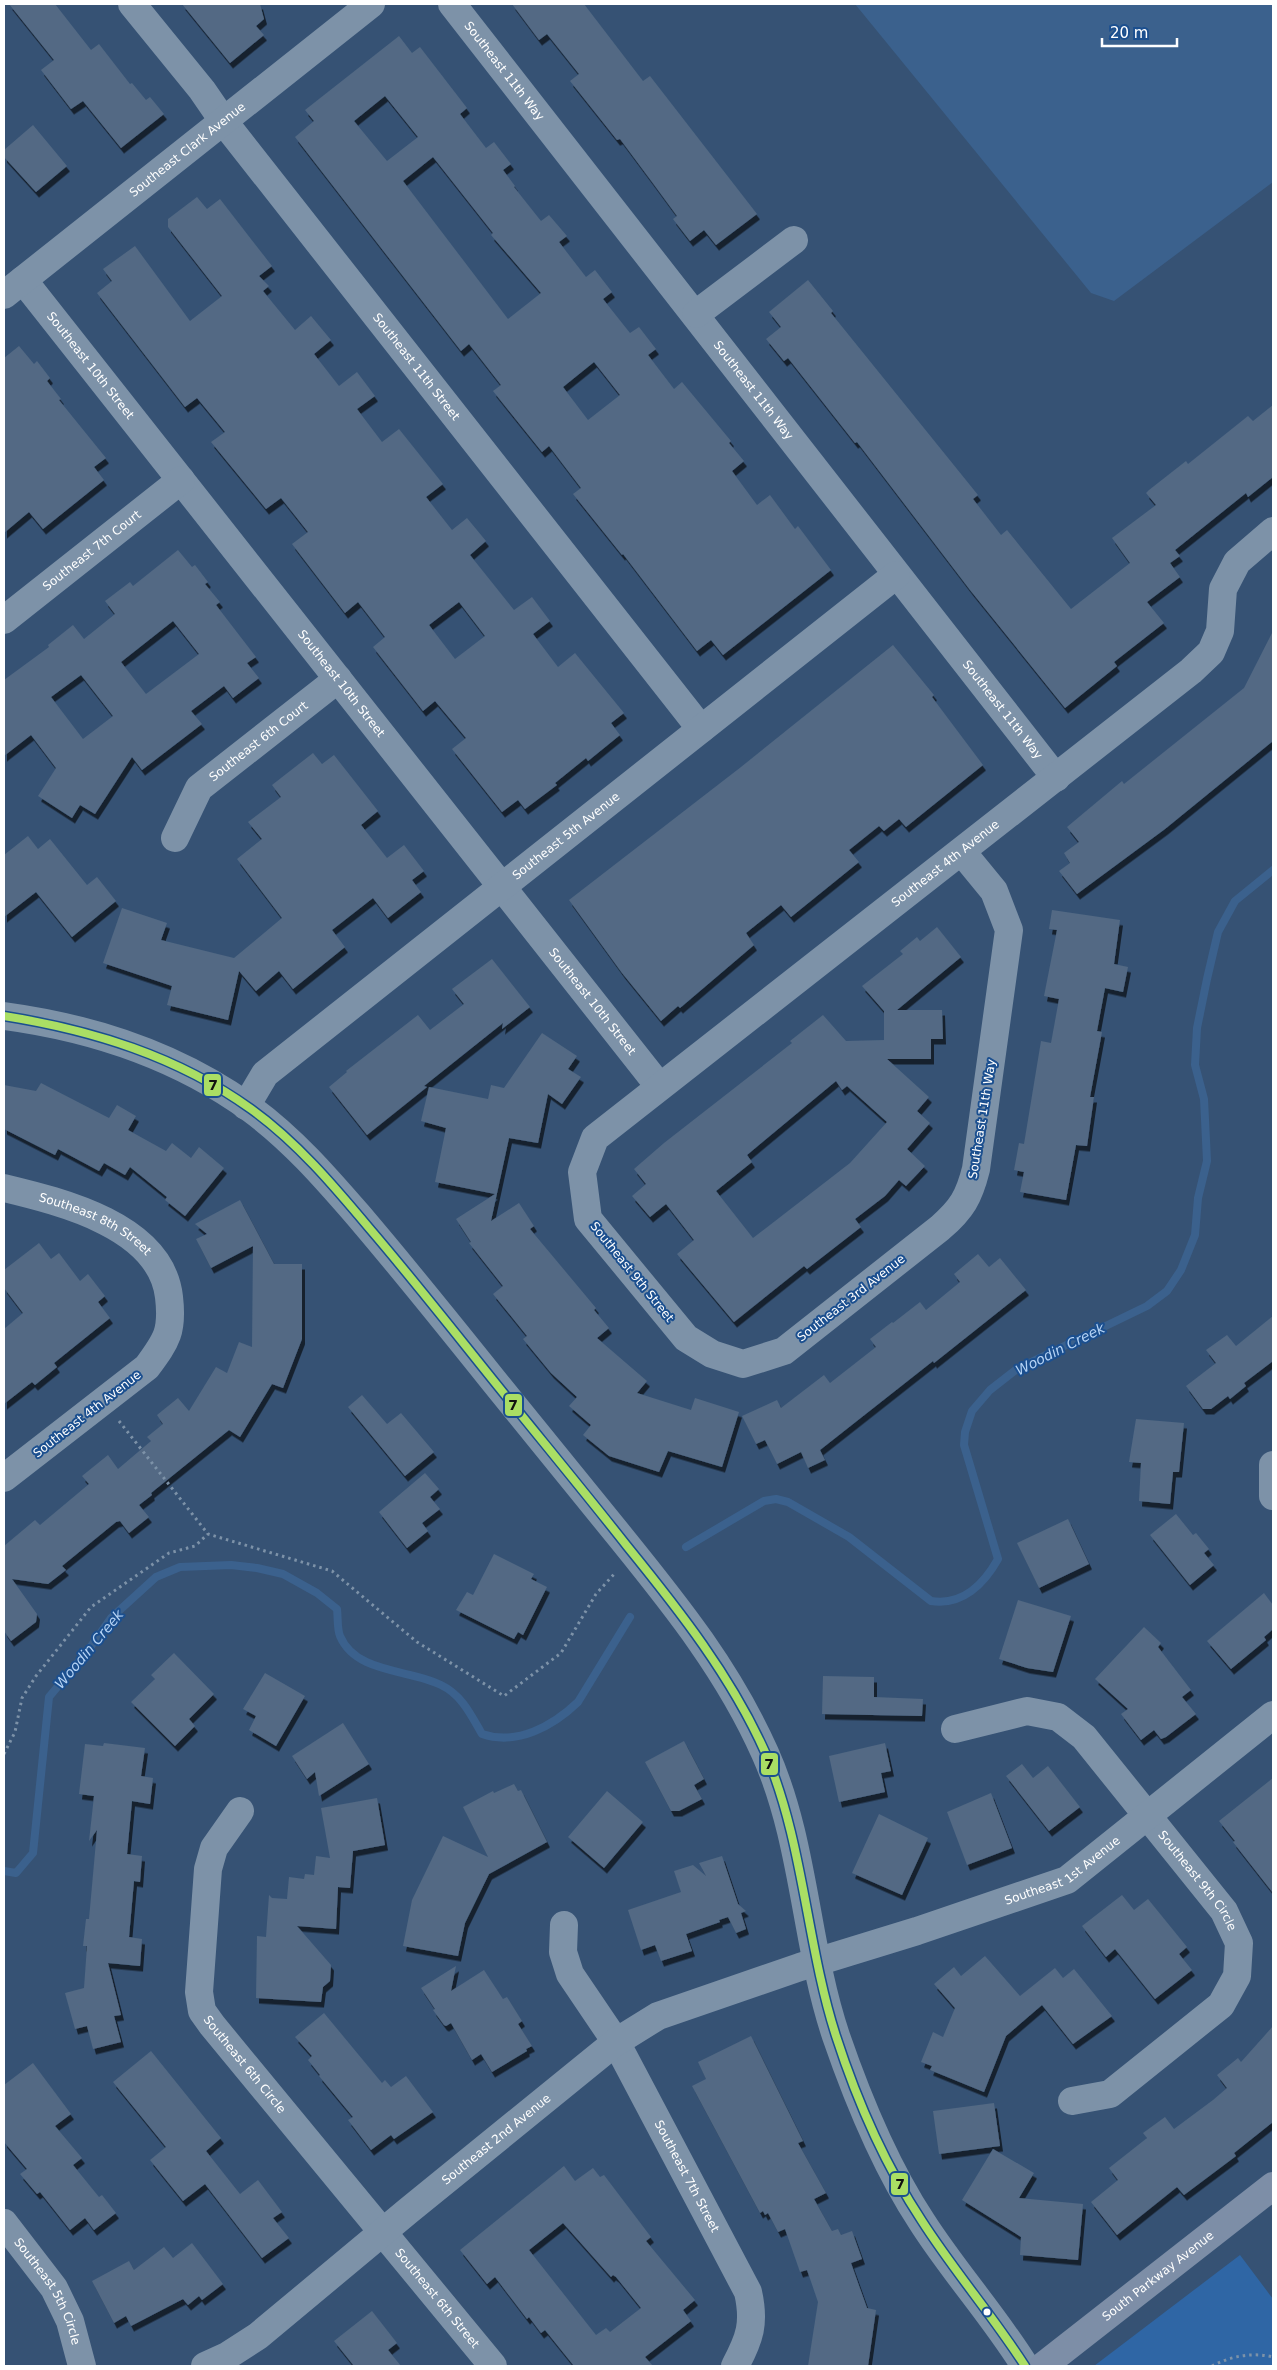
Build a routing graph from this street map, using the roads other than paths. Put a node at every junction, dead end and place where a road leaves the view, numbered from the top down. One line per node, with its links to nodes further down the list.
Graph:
1 (132, 4): 4 (street, Southeast 11th Street)
2 (371, 4): 4 (street, Southeast Clark Avenue)
3 (452, 4): 7 (street, Southeast 11th Way)
4 (224, 122): 6 (street, Southeast Clark Avenue); 13 (street, Southeast 11th Street)
5 (794, 240): 7 (street)
6 (14, 288): 8 (street, Southeast 10th Street)
7 (696, 314): 10 (street, Southeast 11th Way)
8 (181, 480): 11 (street, Southeast 7th Court); 12 (street, Southeast 10th Street)
9 (1273, 531): 14 (street, Southeast 4th Avenue)
10 (896, 575): 13 (street, Southeast 5th Avenue); 14 (street, Southeast 11th Way)
11 (4, 620)
12 (338, 679): 15 (street, Southeast 6th Court); 17 (street, Southeast 10th Street)
13 (701, 729): 17 (street, Southeast 5th Avenue)
14 (1056, 778): 16 (street, Southeast 4th Avenue)
15 (175, 838)
16 (962, 852): 19 (street, Southeast 4th Avenue); 23 (street, Southeast 11th Way)
17 (501, 886): 19 (street, Southeast 10th Street); 20 (street, Southeast 5th Avenue)
18 (4, 1016): 20 (street)
19 (659, 1086): 21 (street, Southeast 4th Avenue)
20 (246, 1106): 34 (street)
21 (582, 1172): 25 (street, Southeast 9th Street)
22 (4, 1188): 24 (street, Southeast 8th Street)
23 (970, 1192): 25 (street, Southeast 3rd Avenue)
24 (168, 1285): 27 (street, Southeast 4th Avenue)
25 (712, 1354)
26 (1273, 1466): 28 (street)
27 (4, 1478)
28 (1273, 1496)
29 (1273, 1715): 32 (street, Southeast 1st Avenue)
30 (955, 1729): 32 (street, Southeast 9th Circle)
31 (240, 1811): 39 (street, Southeast 6th Circle)
32 (1147, 1816): 34 (street, Southeast 1st Avenue); 36 (street, Southeast 9th Circle)
33 (564, 1925): 35 (street, Southeast 7th Street)
34 (817, 1962): 35 (street, Southeast 2nd Avenue); 44 (street)
35 (616, 2042): 39 (street, Southeast 2nd Avenue); 43 (street, Southeast 7th Street)
36 (1072, 2101)
37 (1273, 2186): 45 (main road, South Parkway Avenue)
38 (4, 2223): 40 (street, Southeast 5th Circle)
39 (382, 2232): 41 (street, Southeast 2nd Avenue); 42 (street, Southeast 6th Street)
40 (82, 2366)
41 (205, 2366)
42 (493, 2366)
43 (735, 2366)
44 (1025, 2366)
45 (1043, 2366)

